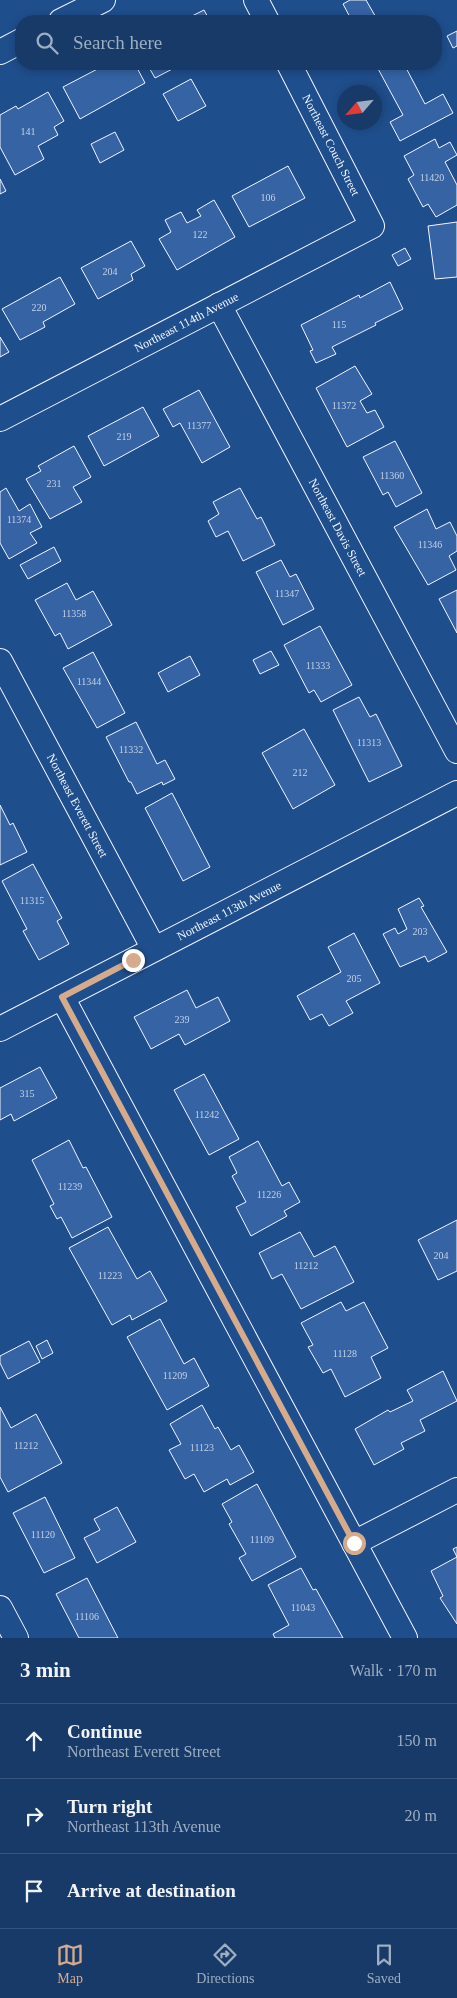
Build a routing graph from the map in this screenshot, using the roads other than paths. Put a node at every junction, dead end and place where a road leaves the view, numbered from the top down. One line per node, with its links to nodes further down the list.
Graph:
1 (103, 0): 3 (street)
2 (256, 0): 4 (street)
3 (73, 15)
4 (264, 15)
5 (15, 44): 6 (street)
6 (0, 52)
7 (292, 70): 8 (street, Northeast Couch Street)
8 (372, 226): 9 (street, Northeast 114th Avenue)
9 (219, 305): 10 (street, Northeast 114th Avenue); 12 (street, Northeast Davis Street)
10 (0, 419)
11 (0, 661): 14 (street, Northeast Everett Street)
12 (457, 751)
13 (457, 793): 14 (street, Northeast 113th Avenue)
14 (154, 949): 15 (street, Northeast 113th Avenue)
15 (62, 997): 16 (street, Northeast 113th Avenue); 18 (street)
16 (0, 1029)
17 (457, 1490): 18 (street)
18 (354, 1543): 21 (street)
19 (0, 1608): 20 (street)
20 (16, 1638)
21 (405, 1638)

